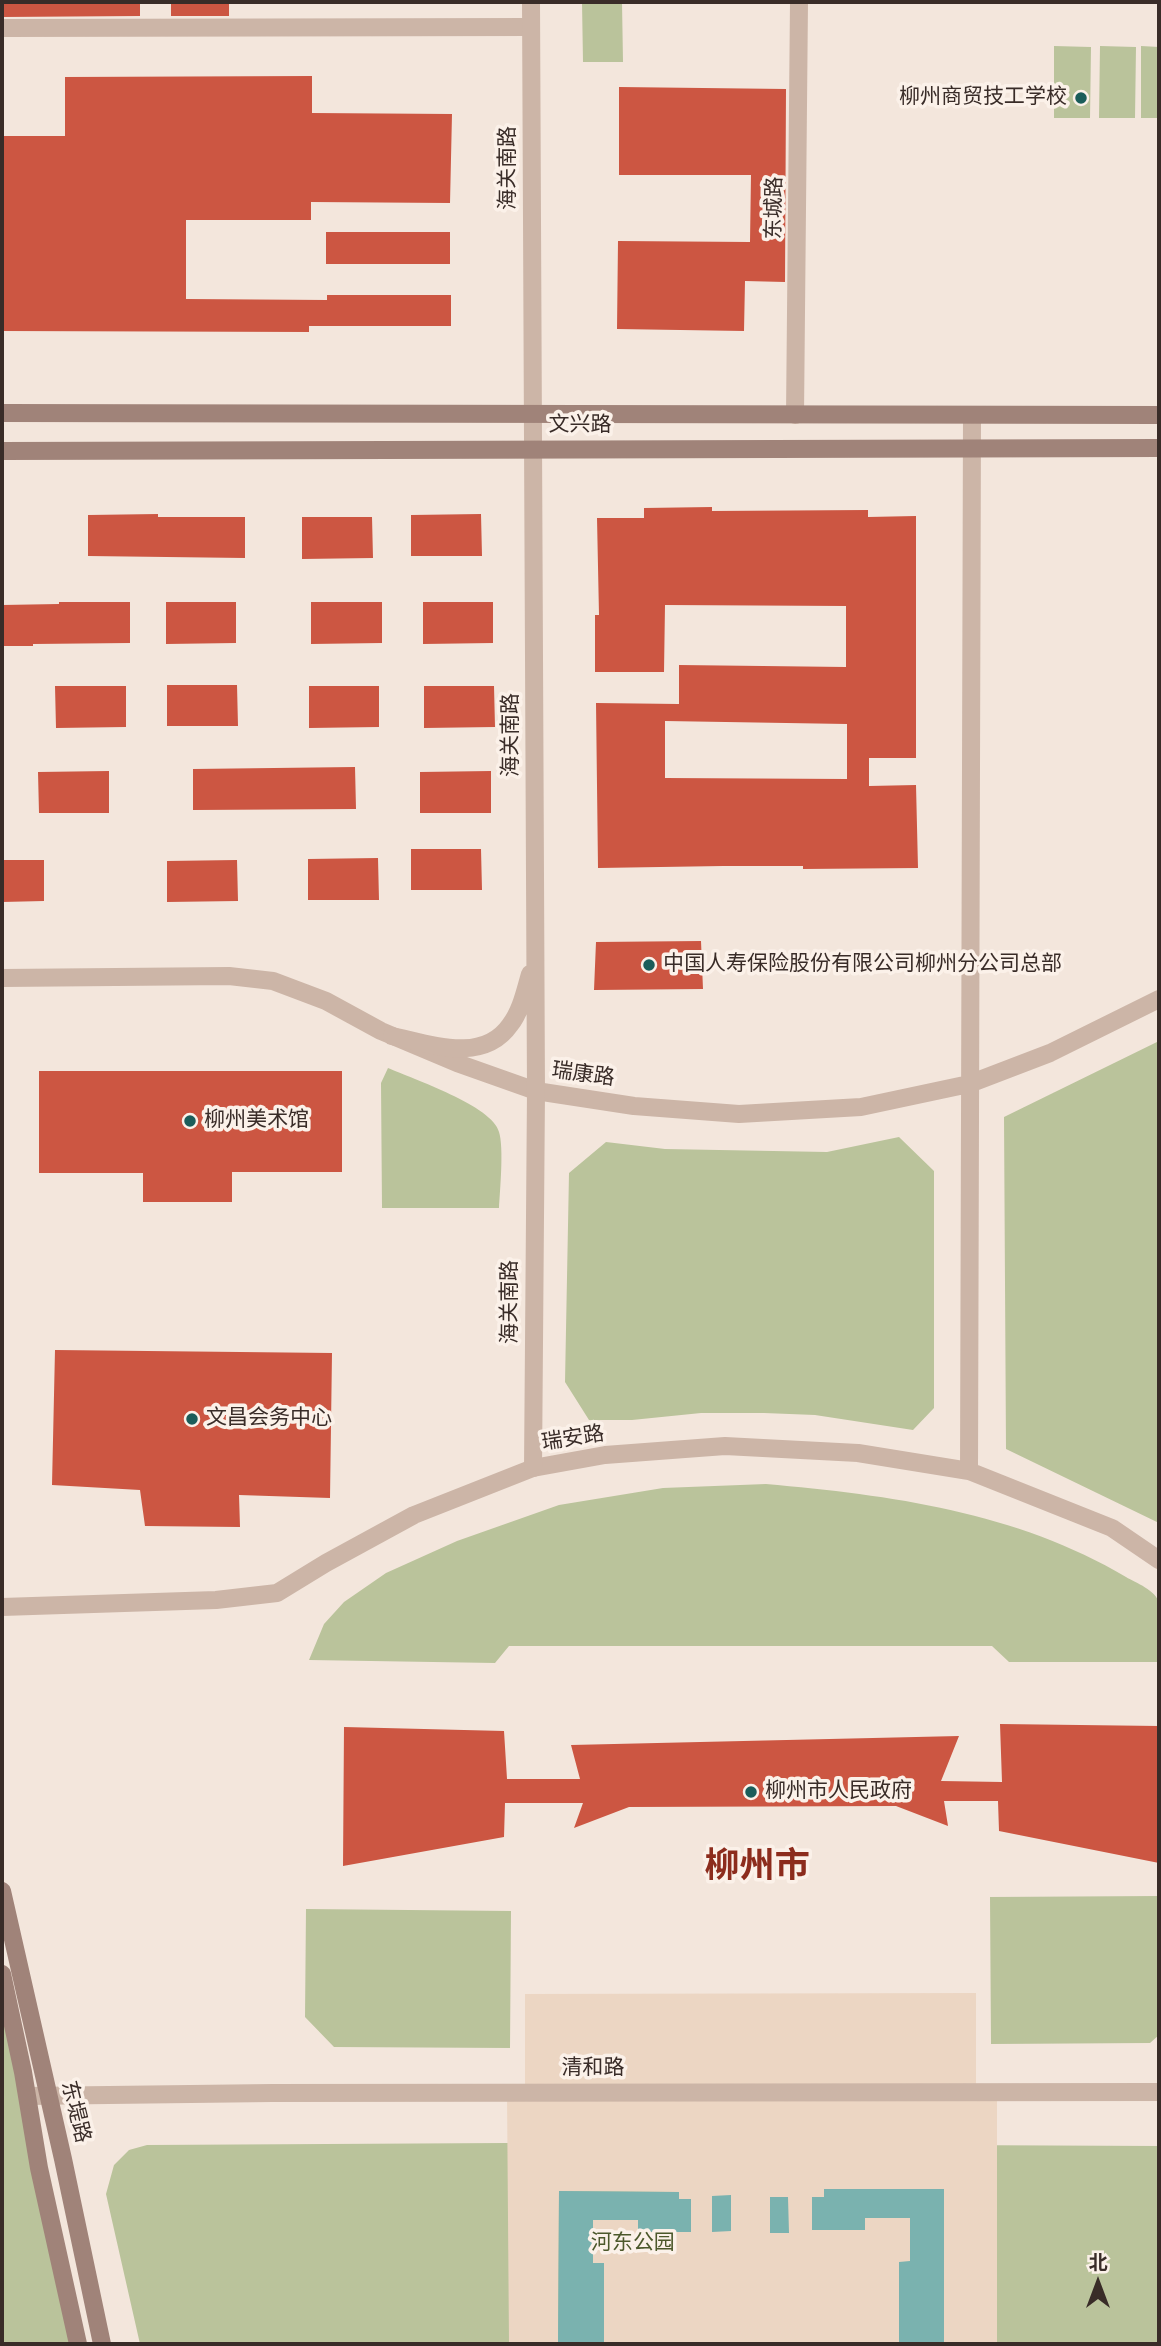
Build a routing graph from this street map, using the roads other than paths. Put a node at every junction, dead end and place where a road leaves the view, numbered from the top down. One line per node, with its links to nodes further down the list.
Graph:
1 (531, 2): 3 (street, 海关南路)
2 (799, 2): 7 (street, 东城路)
3 (531, 27): 4 (street); 6 (street, 海关南路)
4 (2, 28)
5 (2, 413): 6 (main road, 文兴路)
6 (533, 415): 7 (main road, 文兴路); 12 (street, 海关南路)
7 (795, 415): 8 (main road, 文兴路)
8 (972, 415): 9 (main road, 文兴路); 10 (street)
9 (1159, 415)
10 (970, 448): 11 (main road, 文兴路); 12 (main road, 文兴路); 18 (street)
11 (1159, 448)
12 (533, 449): 13 (main road, 文兴路); 14 (street, 海关南路)
13 (2, 451)
14 (536, 954): 17 (street); 19 (street, 海关南路)
15 (2, 978): 17 (street, 瑞康路)
16 (1159, 999): 18 (street, 瑞康路)
17 (393, 1035): 19 (street, 瑞康路)
18 (970, 1084): 19 (street, 瑞康路); 21 (street)
19 (536, 1091): 20 (street, 海关南路)
20 (533, 1468): 21 (street, 瑞安路); 23 (street, 瑞安路)
21 (969, 1471): 22 (street, 瑞安路)
22 (1159, 1560)
23 (2, 1607)
24 (2, 1891): 27 (main road, 东堤路)
25 (2, 1974): 28 (main road)
26 (1159, 2092): 27 (street, 清和路)
27 (47, 2095): 28 (street, 清和路); 30 (main road, 东堤路)
28 (27, 2096): 29 (main road)
29 (78, 2344)
30 (102, 2344)

